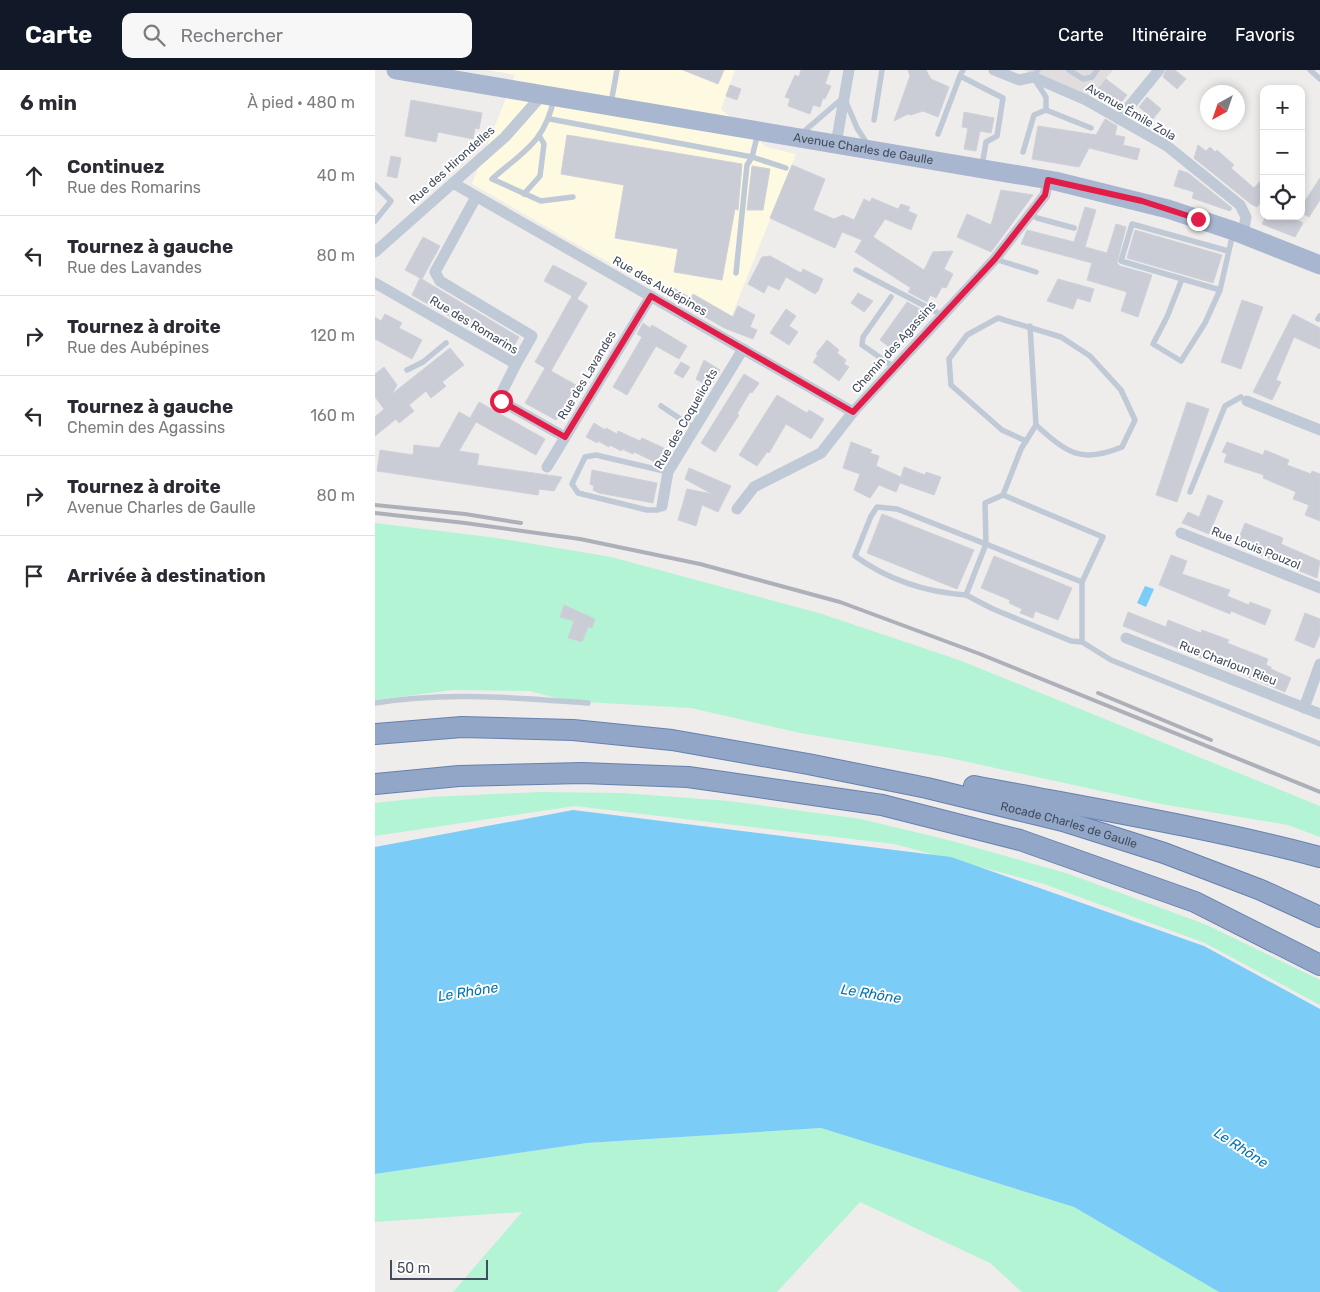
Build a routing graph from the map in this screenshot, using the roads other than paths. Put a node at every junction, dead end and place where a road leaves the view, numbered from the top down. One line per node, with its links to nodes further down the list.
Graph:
1 (396, 70): 13 (main road, Avenue Charles de Gaulle)
2 (617, 70): 15 (lane)
3 (849, 70): 14 (street)
4 (882, 70): 19 (lane)
5 (994, 70): 11 (street, Avenue Émile Zola)
6 (1069, 70): 7 (lane)
7 (1097, 70)
8 (1159, 70): 18 (street)
9 (1309, 70): 12 (lane)
10 (962, 73): 22 (lane); 30 (lane)
11 (1036, 74): 16 (lane); 18 (street, Avenue Émile Zola)
12 (1320, 79)
13 (548, 95): 15 (main road, Avenue Charles de Gaulle); 17 (lane); 32 (street, Rue des Hirondelles)
14 (844, 97): 24 (lane); 25 (street); 26 (lane)
15 (611, 105): 21 (main road, Avenue Charles de Gaulle)
16 (1046, 110): 20 (lane); 27 (lane)
17 (550, 119): 23 (lane); 28 (lane)
18 (1119, 119): 40 (street, Avenue Émile Zola)
19 (874, 120)
20 (1091, 128)
21 (758, 130): 24 (main road, Avenue Charles de Gaulle); 28 (lane)
22 (938, 134)
23 (540, 137): 34 (lane); 34 (lane)
24 (796, 137): 25 (main road, Avenue Charles de Gaulle)
25 (836, 144): 26 (main road, Avenue Charles de Gaulle)
26 (872, 151): 30 (main road, Avenue Charles de Gaulle)
27 (1023, 152)
28 (752, 157): 29 (lane); 47 (lane)
29 (786, 168)
30 (981, 170): 31 (main road, Avenue Charles de Gaulle)
31 (1048, 180): 37 (street, Chemin des Agassins); 40 (main road, Avenue Charles de Gaulle)
32 (453, 183): 35 (street, Rue des Aubépines); 42 (street, Rue des Hirondelles)
33 (375, 185): 38 (lane)
34 (524, 194): 36 (lane)
35 (476, 196): 51 (street, Rue des Aubépines); 57 (street)
36 (573, 197)
37 (1029, 213): 39 (lane); 43 (street, Chemin des Agassins)
38 (375, 221)
39 (1074, 228)
40 (1238, 232): 41 (lane); 44 (main road, Avenue Charles de Gaulle)
41 (1228, 251): 48 (lane); 50 (lane)
42 (375, 252)
43 (995, 259): 46 (lane); 53 (street, Chemin des Agassins)
44 (1320, 265)
45 (856, 270): 53 (lane)
46 (1037, 272)
47 (736, 273)
48 (1182, 279): 50 (lane); 50 (lane)
49 (375, 283): 57 (street, Rue des Romarins)
50 (1220, 290)
51 (651, 296): 56 (street, Rue des Aubépines); 66 (street, Rue des Lavandes)
52 (891, 297): 58 (lane)
53 (942, 315): 58 (street, Chemin des Agassins)
54 (1030, 326): 63 (lane); 63 (lane); 67 (lane)
55 (446, 343): 59 (lane)
56 (743, 349): 62 (street, Rue des Aubépines); 64 (street, Rue des Coquelicots)
57 (516, 364): 66 (street, Rue des Romarins)
58 (894, 367): 62 (street, Chemin des Agassins)
59 (407, 370)
60 (1244, 399): 65 (street); 70 (lane)
61 (661, 406): 64 (lane)
62 (853, 412): 73 (street, Chemin des Agassins)
63 (1036, 424): 67 (lane)
64 (694, 428): 69 (street, Rue des Coquelicots)
65 (1320, 430)
66 (565, 437): 68 (street, Rue des Lavandes)
67 (1026, 441): 71 (lane)
68 (547, 467)
69 (668, 472): 72 (street, Rue des Coquelicots); 72 (lane)
70 (1190, 492)
71 (1003, 495): 75 (lane); 76 (lane)
72 (662, 506)
73 (737, 509)
74 (1181, 533): 77 (street, Rue Louis Pouzol)
75 (986, 544): 76 (lane); 78 (lane); 78 (lane)
76 (1082, 582): 80 (lane)
77 (1320, 588)
78 (966, 595): 80 (lane)
79 (1126, 638): 84 (street, Rue Charloun Rieu)
80 (1082, 642): 87 (lane)
81 (1320, 664): 84 (street)
82 (375, 703): 83 (lane)
83 (587, 703)
84 (1303, 708): 85 (street, Rue Charloun Rieu)
85 (1320, 714)
86 (375, 734): 88 (highway, Rocade Charles de Gaulle)
87 (1320, 744)
88 (808, 764): 90 (highway); 92 (highway, Rocade Charles de Gaulle)
89 (375, 784): 91 (highway)
90 (1320, 857)
91 (1195, 902): 93 (highway); 94 (highway)
92 (1320, 917)
93 (1320, 950)
94 (1320, 965)

